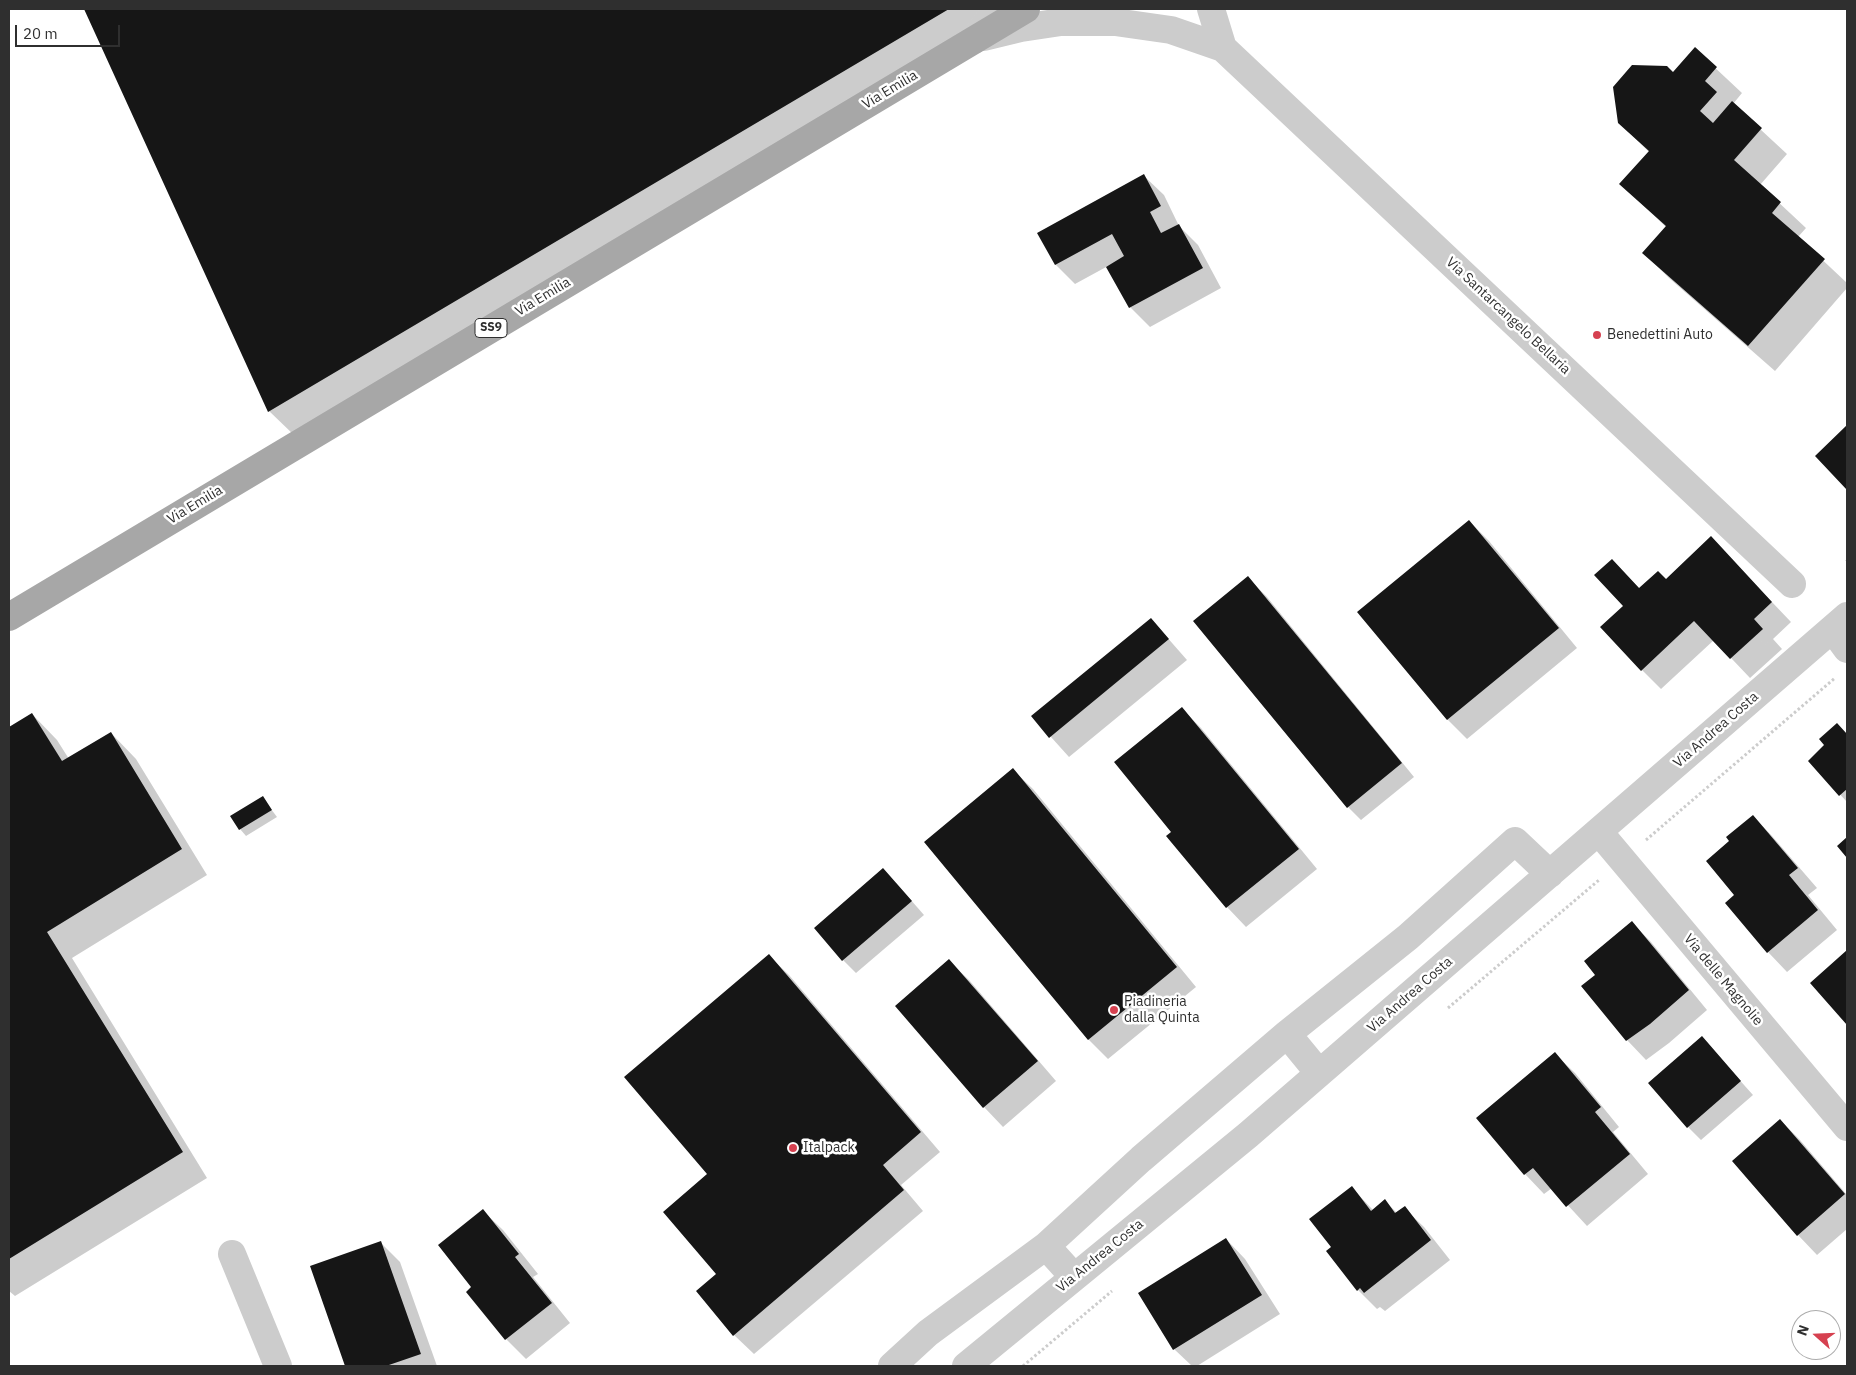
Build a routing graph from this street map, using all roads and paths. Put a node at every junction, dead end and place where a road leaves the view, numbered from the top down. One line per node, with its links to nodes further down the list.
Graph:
1 (996, 9): 5 (street)
2 (1026, 9): 5 (main road, Via Emilia / SS9)
3 (1168, 9): 6 (street, Via Santarcangelo Bellaria)
4 (1211, 9): 6 (street, Via Santarcangelo Bellaria)
5 (974, 40): 6 (street, Via Santarcangelo Bellaria); 8 (main road, Via Emilia / SS9)
6 (1211, 44): 7 (street, Via Santarcangelo Bellaria)
7 (1792, 584)
8 (9, 617)
9 (1842, 632): 12 (street, Via Andrea Costa)
10 (1840, 674): 11 (path)
11 (1810, 700)
12 (1599, 832): 13 (street, Via Andrea Costa); 16 (street, Via delle Magnolie)
13 (1550, 874): 14 (street); 15 (street, Via Andrea Costa)
14 (1287, 1034): 15 (street); 17 (street)
15 (1319, 1073): 19 (street, Via Andrea Costa)
16 (1847, 1127)
17 (1046, 1246): 19 (street); 21 (street)
18 (232, 1254): 20 (street)
19 (1074, 1277): 22 (street, Via Andrea Costa)
20 (278, 1366)
21 (892, 1366)
22 (966, 1366)

